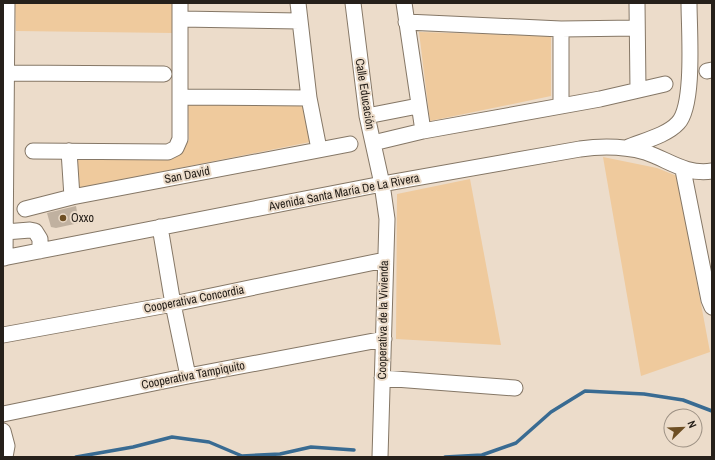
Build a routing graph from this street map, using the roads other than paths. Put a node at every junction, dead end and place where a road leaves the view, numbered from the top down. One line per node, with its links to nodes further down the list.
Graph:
1 (7, 3): 13 (street)
2 (180, 3): 8 (street)
3 (298, 3): 9 (street)
4 (353, 3): 21 (street, Calle Educación)
5 (404, 3): 10 (street)
6 (637, 3): 11 (street)
7 (689, 3): 25 (street)
8 (180, 19): 9 (street); 17 (street)
9 (299, 21): 18 (street)
10 (406, 22): 12 (street); 19 (street)
11 (637, 28): 12 (street); 16 (street)
12 (561, 29): 20 (street)
13 (7, 73): 14 (street); 35 (street)
14 (164, 74)
15 (665, 84): 16 (street)
16 (638, 90): 20 (street)
17 (181, 97): 18 (street); 28 (street)
18 (309, 98): 26 (street)
19 (418, 106): 21 (street); 22 (street)
20 (561, 106): 22 (street)
21 (367, 116): 23 (street, Calle Educación)
22 (423, 131): 23 (street)
23 (373, 143): 31 (street, Calle Educación)
24 (350, 144): 26 (street, San David)
25 (626, 148): 29 (street, Avenida Santa María De La Rivera); 31 (street, Avenida Santa María De La Rivera)
26 (319, 149): 32 (street, San David)
27 (32, 151): 28 (street)
28 (69, 151): 32 (street)
29 (683, 170): 30 (street); 40 (street)
30 (712, 171)
31 (382, 184): 34 (street, Avenida Santa María De La Rivera); 38 (street, Cooperativa de la Vivienda)
32 (72, 197): 33 (street, San David)
33 (25, 209)
34 (160, 227): 36 (street, Avenida Santa María De La Rivera); 39 (street)
35 (5, 232): 36 (street); 37 (street)
36 (40, 251): 37 (street, Avenida Santa María De La Rivera)
37 (4, 258)
38 (384, 260): 39 (street, Cooperativa Concordia); 42 (street, Cooperativa de la Vivienda)
39 (173, 304): 41 (street, Cooperativa Concordia); 43 (street)
40 (712, 307)
41 (3, 335)
42 (384, 339): 43 (street, Cooperativa Tampiquito); 44 (street, Cooperativa de la Vivienda)
43 (188, 376): 46 (street, Cooperativa Tampiquito)
44 (382, 378): 45 (street); 49 (street, Cooperativa de la Vivienda)
45 (515, 388)
46 (3, 414)
47 (3, 430): 48 (street)
48 (5, 457)
49 (380, 457)

